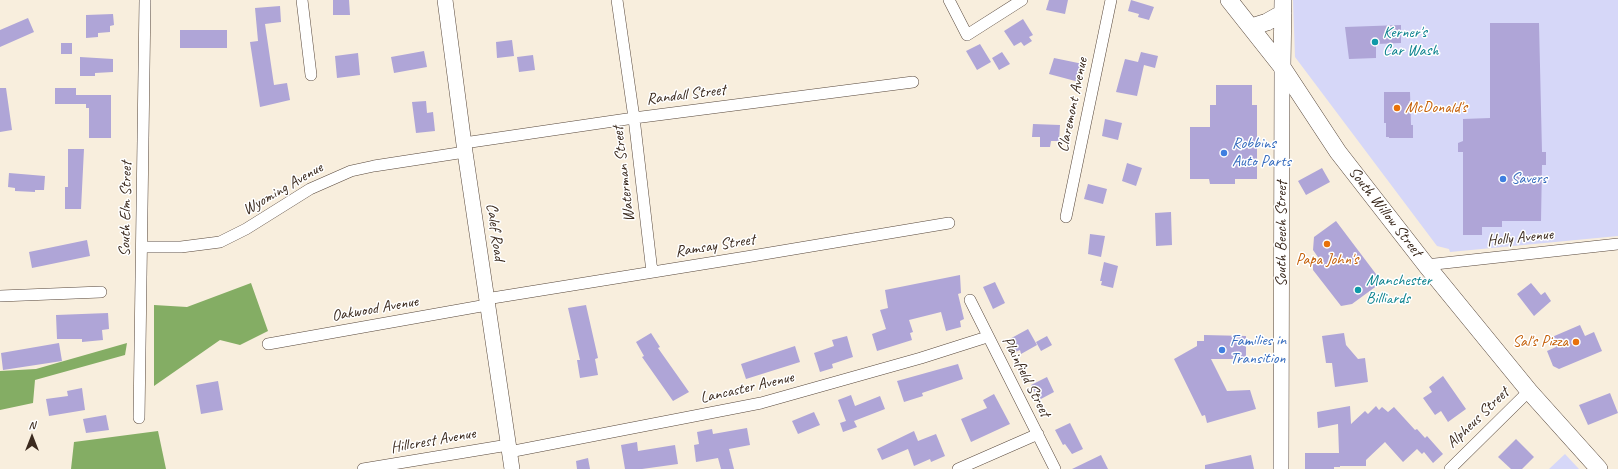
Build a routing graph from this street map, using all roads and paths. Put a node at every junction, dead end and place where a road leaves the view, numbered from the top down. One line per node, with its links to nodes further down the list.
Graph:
1 (145, 0): 19 (street, South Elm Street)
2 (302, 0): 12 (street)
3 (445, 0): 15 (main road, Calef Road)
4 (617, 0): 14 (street, Waterman Street)
5 (949, 0): 6 (street)
6 (1022, 0)
7 (1112, 0): 16 (street, Claremont Avenue)
8 (1230, 0): 10 (main road, South Willow Street)
9 (1283, 6): 10 (main road); 11 (main road, South Beech Street)
10 (1251, 27): 11 (main road, South Willow Street)
11 (1282, 67): 20 (main road, South Willow Street); 36 (main road, South Beech Street)
12 (311, 76)
13 (913, 82): 14 (street, Randall Street)
14 (634, 118): 15 (street, Randall Street); 21 (street, Waterman Street)
15 (464, 148): 19 (street, Wyoming Avenue); 25 (main road, Calef Road)
16 (1066, 217)
17 (949, 223): 21 (street, Ramsay Street)
18 (1618, 244): 20 (street, Holly Avenue)
19 (142, 247): 29 (street, South Elm Street)
20 (1426, 265): 28 (main road, South Willow Street)
21 (652, 272): 25 (street, Ramsay Street)
22 (101, 292): 23 (street)
23 (0, 295)
24 (970, 300): 26 (street, Plainfield Street)
25 (487, 302): 27 (street, Oakwood Avenue); 31 (main road, Calef Road)
26 (987, 337): 30 (street, Plainfield Street); 31 (street, Lancaster Avenue)
27 (268, 344)
28 (1529, 391): 37 (street, Alpheus Street); 38 (main road, South Willow Street)
29 (139, 418)
30 (1038, 434): 34 (street); 35 (street, Plainfield Street)
31 (508, 448): 32 (street, Hillcrest Avenue); 33 (main road, Calef Road)
32 (363, 469)
33 (512, 469)
34 (958, 469)
35 (1055, 469)
36 (1281, 469)
37 (1450, 469)
38 (1600, 469)

